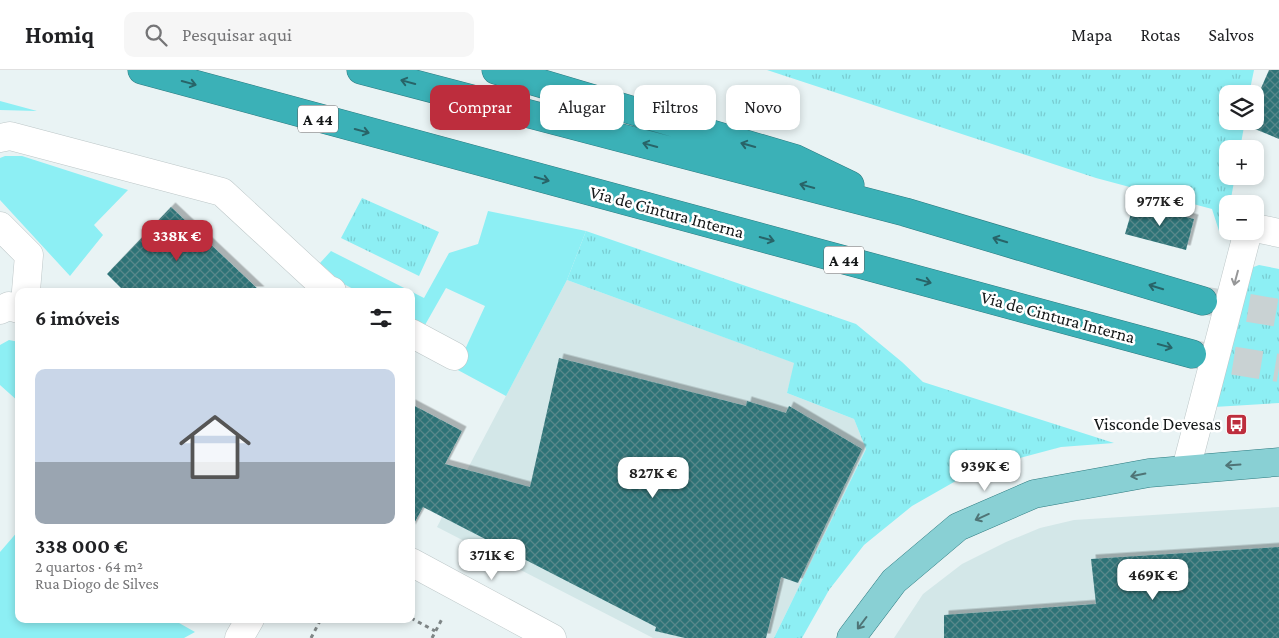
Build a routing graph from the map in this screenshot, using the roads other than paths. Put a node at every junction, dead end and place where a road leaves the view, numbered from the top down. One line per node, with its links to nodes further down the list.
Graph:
1 (142, 70): 16 (highway, Via de Cintura Interna / A 44, one-way to 16)
2 (361, 70): 5 (highway, one-way to 2)
3 (496, 70): 5 (highway, one-way to 3)
4 (0, 138): 11 (street)
5 (905, 212): 12 (highway, one-way to 5)
6 (0, 226): 10 (street)
7 (1264, 230): 8 (street)
8 (1279, 233)
9 (1246, 240): 19 (street, one-way to 19)
10 (26, 288)
11 (326, 288)
12 (1203, 301)
13 (15, 308): 14 (street)
14 (0, 310)
15 (415, 335): 17 (street)
16 (1192, 354)
17 (454, 356)
18 (1279, 462): 19 (main road, one-way to 19)
19 (1186, 469): 24 (main road, one-way to 24)
20 (415, 564): 23 (street)
21 (248, 623): 22 (street)
22 (239, 638)
23 (552, 638)
24 (852, 638)

